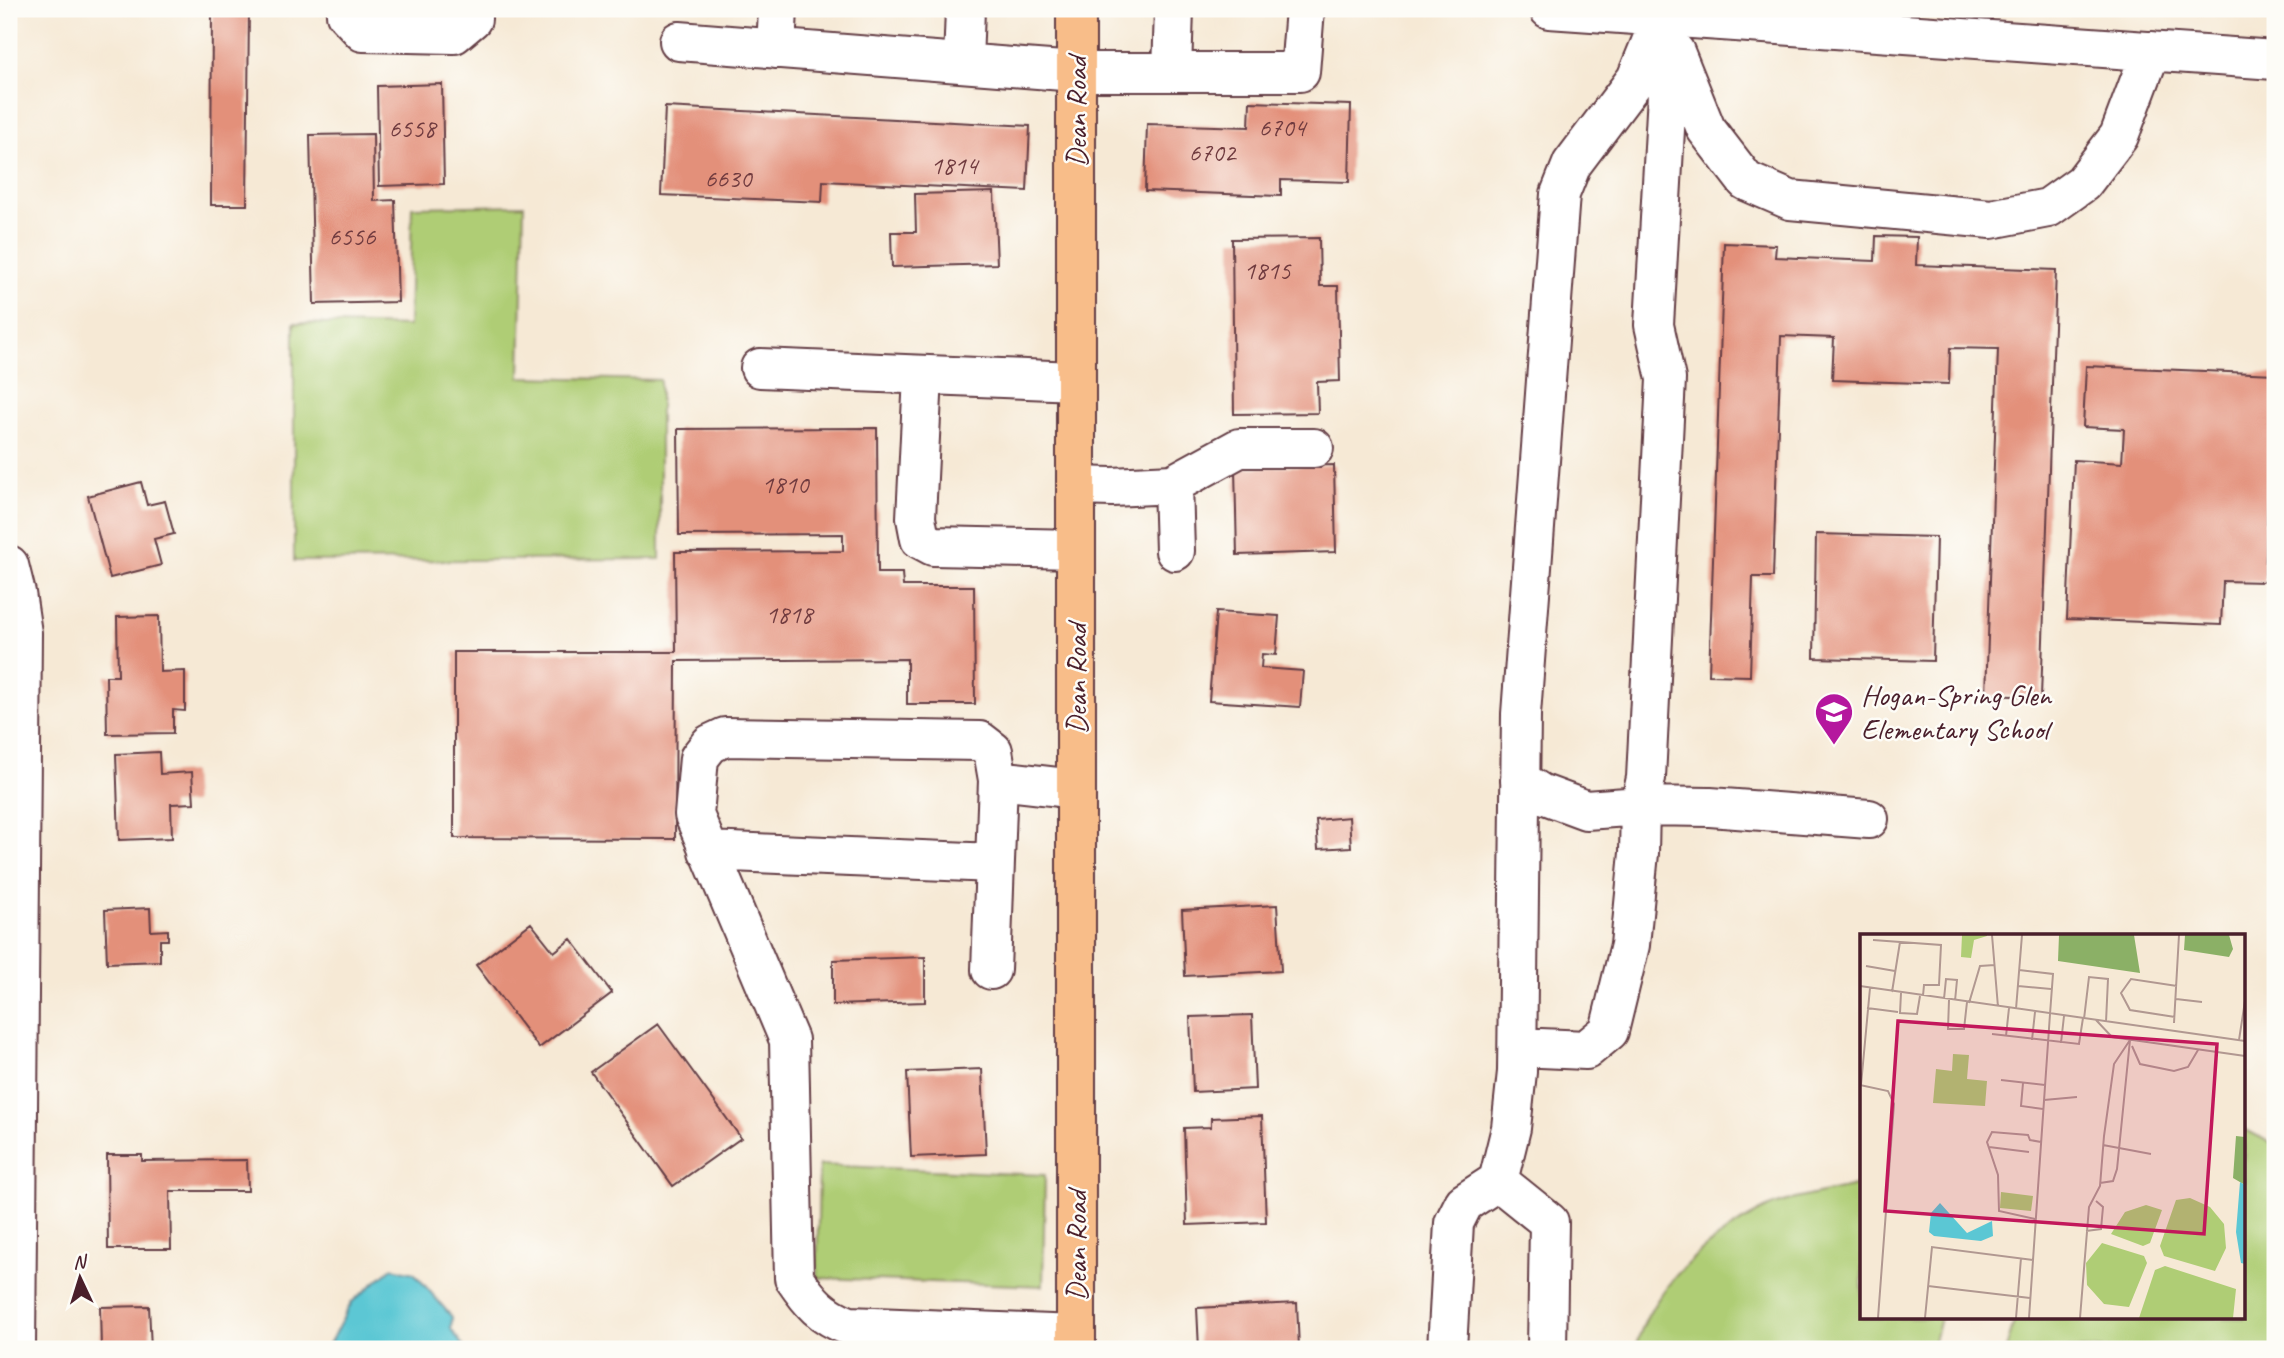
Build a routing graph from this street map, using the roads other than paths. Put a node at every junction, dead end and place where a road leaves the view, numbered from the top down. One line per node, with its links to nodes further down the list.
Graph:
1 (346, 9): 2 (street)
2 (472, 9)
3 (778, 9): 11 (street)
4 (965, 9): 14 (street)
5 (1076, 9): 15 (main road, Dean Road)
6 (1174, 9): 16 (street)
7 (1305, 9): 16 (street)
8 (1549, 9): 9 (street)
9 (1661, 18): 12 (street); 12 (street); 27 (street); 29 (street)
10 (679, 41): 11 (street)
11 (776, 49): 14 (street)
12 (2151, 51): 13 (street)
13 (2275, 60)
14 (963, 63): 15 (street)
15 (1076, 72): 16 (street); 19 (main road, Dean Road)
16 (1172, 72)
17 (760, 368): 18 (street)
18 (923, 376): 19 (street); 23 (street)
19 (1076, 381): 22 (main road, Dean Road)
20 (1314, 448): 21 (street)
21 (1173, 484): 22 (street); 24 (street)
22 (1076, 486): 23 (main road, Dean Road)
23 (1076, 549): 28 (main road, Dean Road)
24 (1175, 551)
25 (9, 565): 37 (street)
26 (998, 780): 28 (street); 31 (street); 32 (street)
27 (1520, 780): 29 (street); 34 (street)
28 (1076, 789): 36 (main road, Dean Road)
29 (1640, 806): 30 (street); 34 (street)
30 (1869, 819)
31 (708, 850): 32 (street); 36 (street)
32 (994, 863): 33 (street)
33 (990, 970)
34 (1518, 1047): 35 (street)
35 (1498, 1181): 38 (street); 39 (street)
36 (1076, 1342)
37 (16, 1349)
38 (1447, 1349)
39 (1547, 1349)

